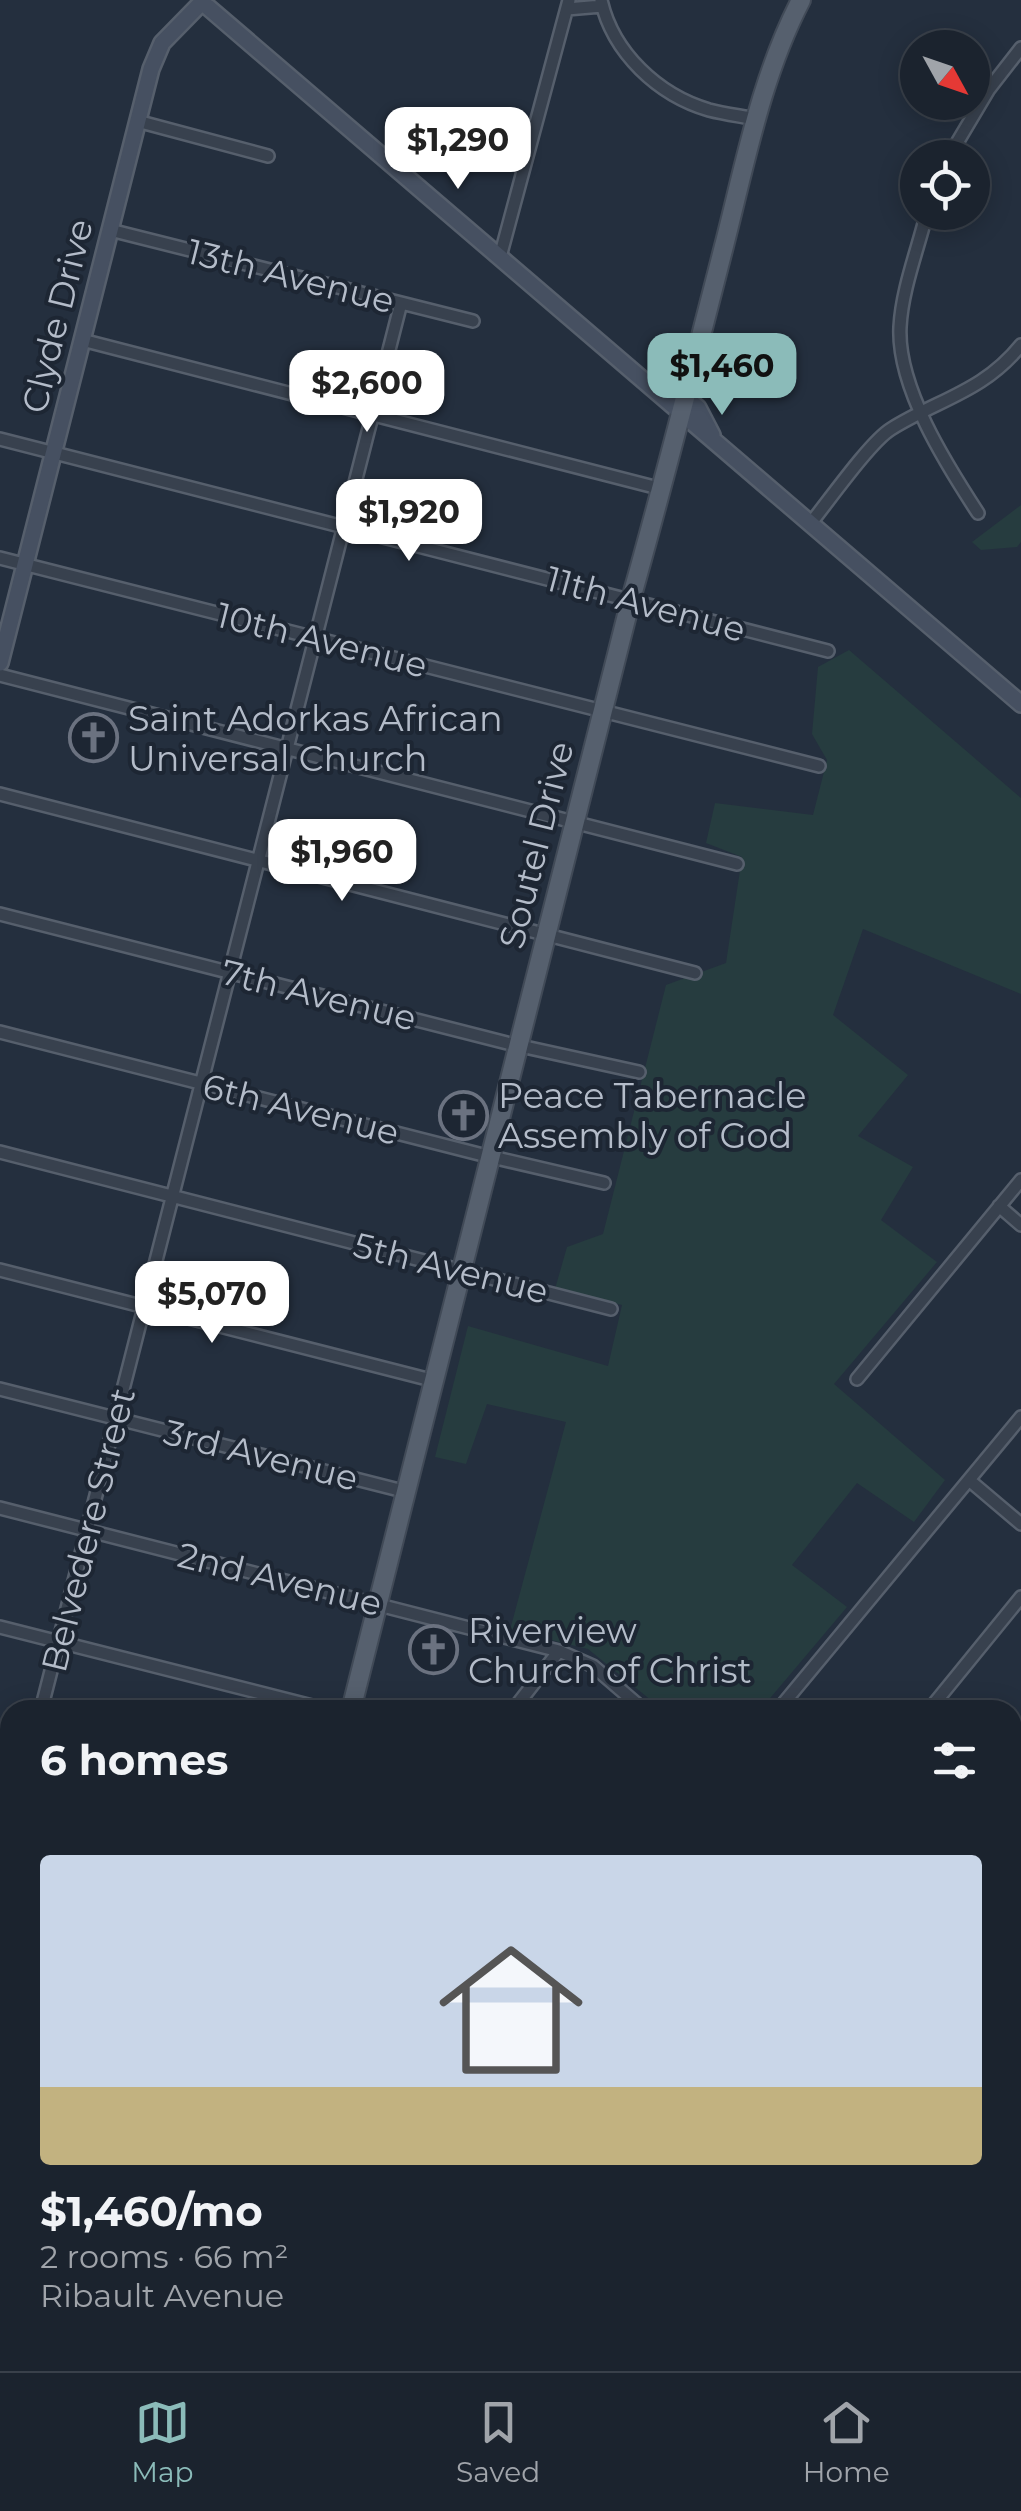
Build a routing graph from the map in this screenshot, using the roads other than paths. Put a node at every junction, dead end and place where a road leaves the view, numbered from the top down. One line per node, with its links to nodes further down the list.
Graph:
1 (800, 0): 6 (main road, Soutel Drive)
2 (203, 1): 7 (street, Clyde Drive); 12 (street)
3 (602, 3): 4 (street); 6 (street)
4 (568, 5): 12 (street)
5 (1021, 48): 8 (street)
6 (756, 119): 17 (main road, Soutel Drive)
7 (137, 121): 9 (street); 10 (street, Clyde Drive)
8 (958, 140)
9 (268, 156)
10 (110, 230): 13 (street, 13th Avenue); 15 (street, Clyde Drive)
11 (923, 230): 19 (street)
12 (500, 257): 17 (street)
13 (401, 303): 14 (street, 13th Avenue); 18 (street, Belvedere Street)
14 (473, 321)
15 (82, 340): 18 (street); 21 (street, Clyde Drive)
16 (1021, 345): 19 (street)
17 (684, 407): 22 (main road, Soutel Drive); 24 (street)
18 (372, 414): 22 (street); 25 (street, Belvedere Street)
19 (922, 414): 23 (street); 24 (street)
20 (0, 438): 21 (street, 11th Avenue)
21 (54, 452): 25 (street, 11th Avenue); 27 (street, Clyde Drive)
22 (662, 489): 28 (main road, Soutel Drive)
23 (978, 513)
24 (810, 524): 33 (street)
25 (344, 526): 28 (street, 11th Avenue); 29 (street, Belvedere Street)
26 (0, 558): 27 (street, 10th Avenue)
27 (25, 565): 29 (street, 10th Avenue); 31 (street, Clyde Drive)
28 (630, 599): 30 (street, 11th Avenue); 34 (main road, Soutel Drive)
29 (315, 639): 34 (street, 10th Avenue); 35 (street, Belvedere Street)
30 (828, 651)
31 (0, 663)
32 (0, 675): 35 (street)
33 (1021, 704)
34 (602, 710): 36 (street, 10th Avenue); 38 (main road, Soutel Drive)
35 (286, 749): 38 (street); 39 (street, Belvedere Street)
36 (819, 766)
37 (0, 794): 39 (street)
38 (574, 824): 40 (street); 42 (main road, Soutel Drive)
39 (258, 861): 42 (street); 43 (street, Belvedere Street)
40 (737, 864)
41 (0, 914): 43 (street, 7th Avenue)
42 (549, 934): 44 (street); 46 (main road, Soutel Drive)
43 (230, 972): 46 (street, 7th Avenue); 48 (street, Belvedere Street)
44 (695, 973)
45 (0, 1032): 48 (street, 6th Avenue)
46 (520, 1045): 47 (street, 7th Avenue); 50 (main road, Soutel Drive)
47 (639, 1072)
48 (201, 1084): 50 (street, 6th Avenue); 53 (street, Belvedere Street)
49 (0, 1152): 53 (street, 5th Avenue)
50 (492, 1158): 52 (street, 6th Avenue); 57 (main road, Soutel Drive)
51 (1021, 1180): 54 (street)
52 (604, 1183)
53 (172, 1196): 57 (street, 5th Avenue); 58 (street, Belvedere Street)
54 (999, 1206): 55 (street); 60 (street)
55 (1021, 1224)
56 (0, 1270): 58 (street)
57 (463, 1270): 59 (street, 5th Avenue); 61 (main road, Soutel Drive)
58 (145, 1307): 61 (street); 64 (street, Belvedere Street)
59 (612, 1309)
60 (857, 1380)
61 (435, 1381): 66 (main road, Soutel Drive)
62 (0, 1389): 64 (street, 3rd Avenue)
63 (1021, 1416): 65 (street)
64 (116, 1418): 66 (street, 3rd Avenue); 69 (street, Belvedere Street)
65 (969, 1480): 68 (street); 80 (street)
66 (406, 1492): 71 (main road, Soutel Drive)
67 (0, 1508): 69 (street, 2nd Avenue)
68 (1021, 1524)
69 (87, 1530): 71 (street, 2nd Avenue); 73 (street, Belvedere Street)
70 (1021, 1597): 81 (street)
71 (378, 1604): 74 (street, 2nd Avenue); 77 (main road, Soutel Drive)
72 (0, 1627): 73 (street)
73 (59, 1642): 75 (street, Belvedere Street); 76 (street)
74 (559, 1651): 78 (street); 79 (street, 2nd Avenue)
75 (44, 1700)
76 (288, 1700)
77 (354, 1700)
78 (520, 1700)
79 (632, 1700)
80 (786, 1700)
81 (937, 1700)

